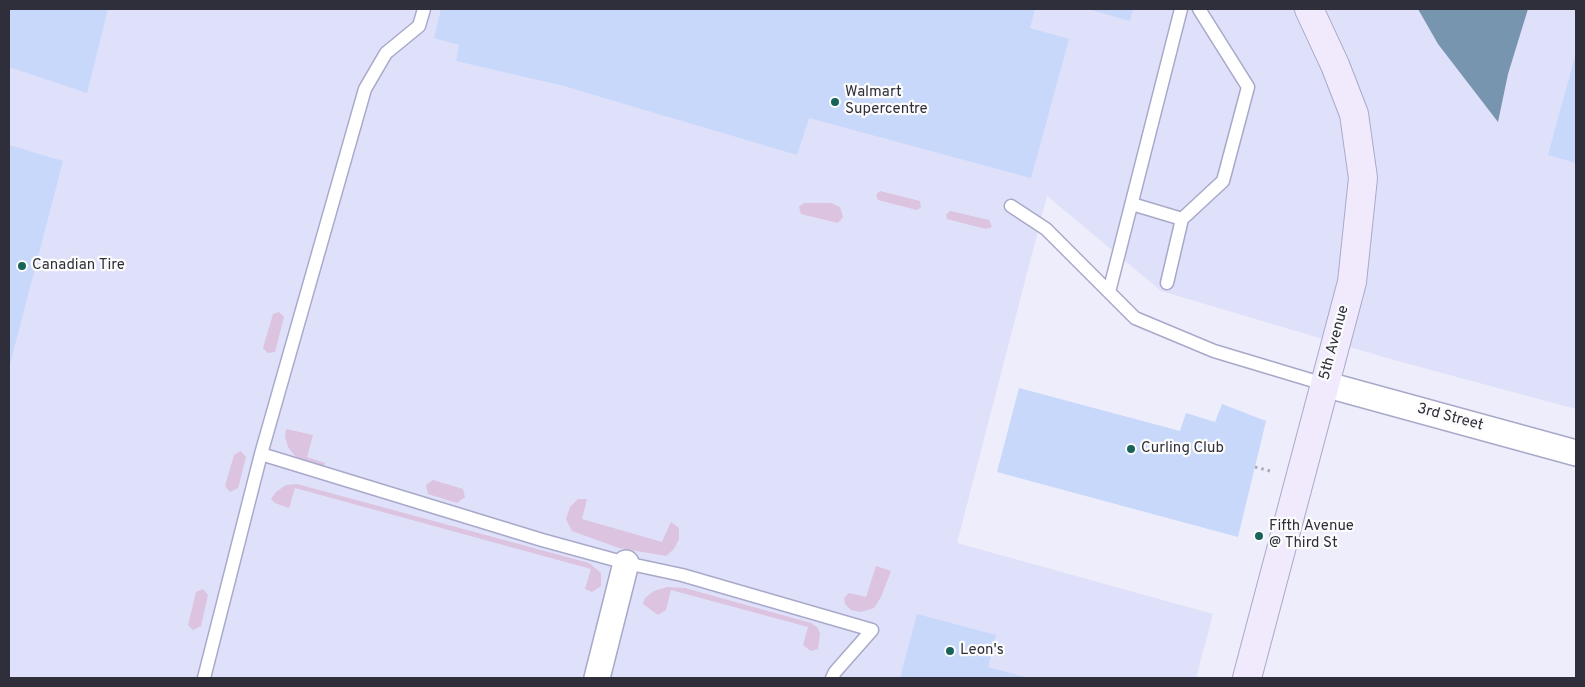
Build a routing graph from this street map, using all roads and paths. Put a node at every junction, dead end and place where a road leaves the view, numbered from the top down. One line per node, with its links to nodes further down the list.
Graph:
1 (424, 9): 12 (lane)
2 (1181, 9): 5 (lane)
3 (1199, 9): 7 (lane)
4 (1309, 9): 10 (street, 5th Avenue)
5 (1132, 204): 7 (lane); 9 (lane)
6 (1010, 206): 9 (lane)
7 (1182, 219): 8 (lane)
8 (1167, 283)
9 (1109, 292): 10 (lane)
10 (1324, 384): 11 (street, 3rd Street); 19 (street, 5th Avenue)
11 (1576, 452)
12 (261, 454): 15 (lane); 16 (lane)
13 (1255, 466): 14 (path)
14 (1282, 474)
15 (626, 563): 17 (street); 18 (lane)
16 (204, 678)
17 (597, 678)
18 (832, 678)
19 (1246, 678)

